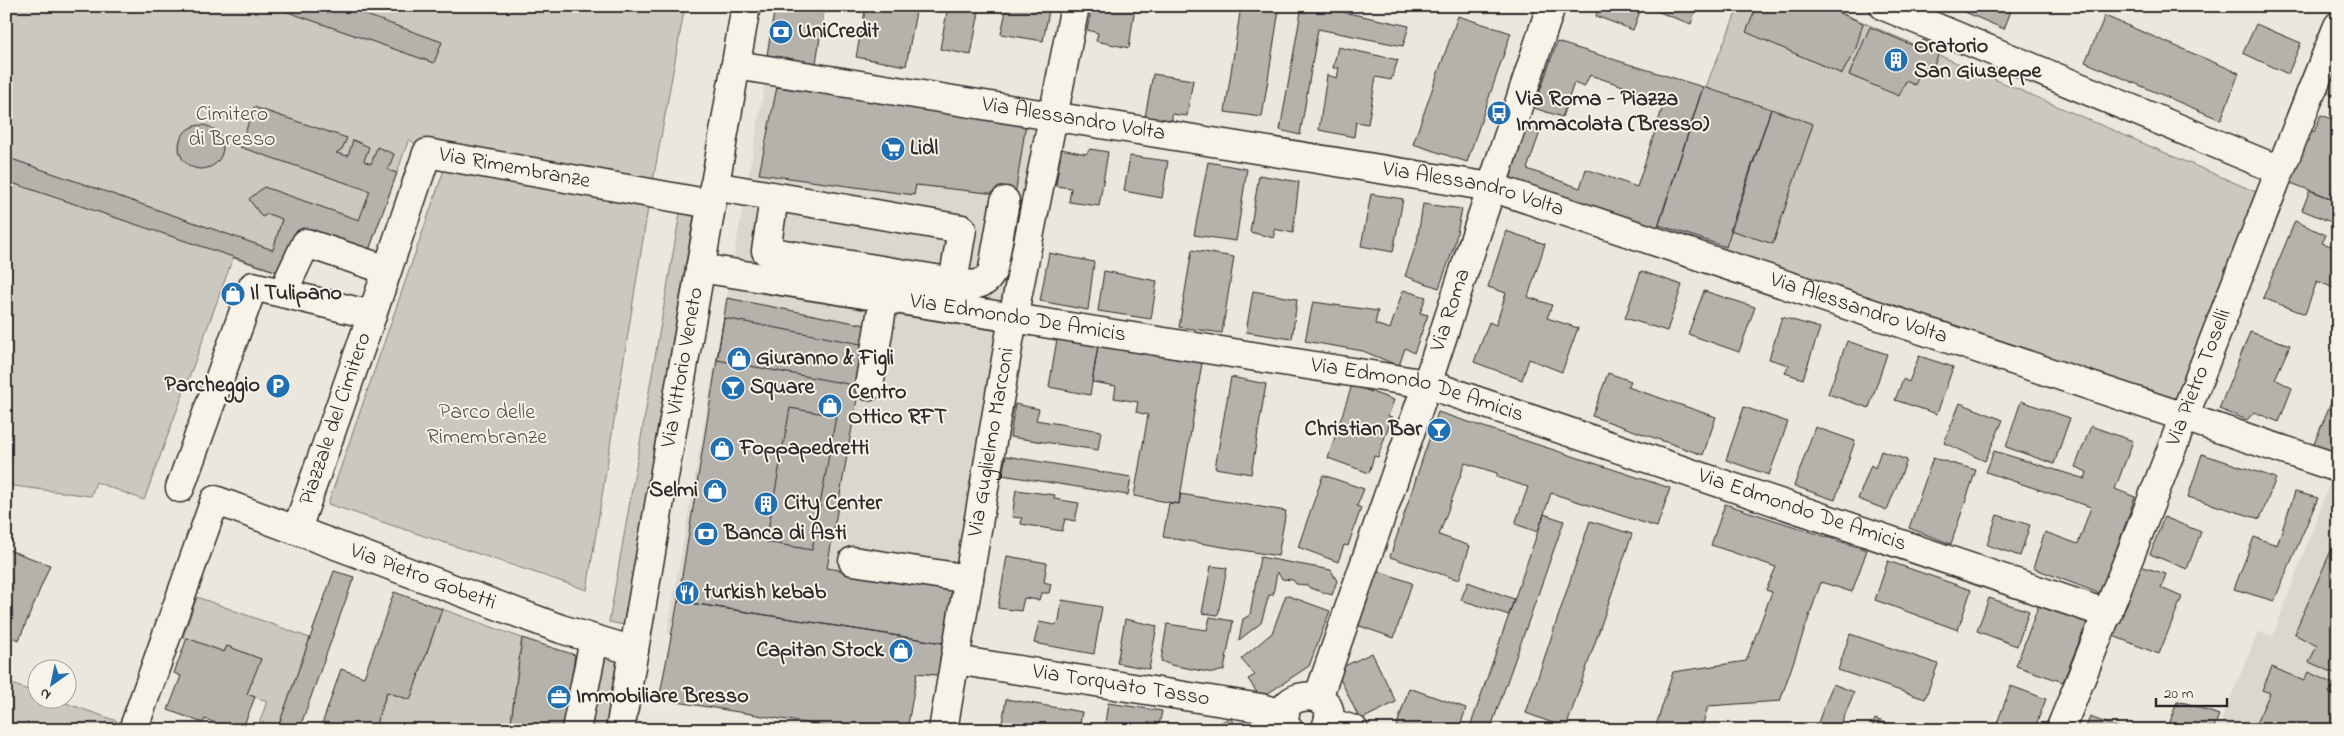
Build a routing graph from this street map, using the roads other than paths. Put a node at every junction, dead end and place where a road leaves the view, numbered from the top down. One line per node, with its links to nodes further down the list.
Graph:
1 (746, 6): 6 (street, Via Vittorio Veneto)
2 (1075, 6): 7 (street, Via Guglielmo Marconi)
3 (1551, 6): 9 (street, Via Roma)
4 (1884, 6): 8 (street)
5 (2338, 26): 8 (street, Via Pietro Toselli)
6 (736, 64): 7 (street, Via Alessandro Volta); 10 (street, Via Vittorio Veneto)
7 (1054, 115): 9 (street, Via Alessandro Volta); 19 (street, Via Guglielmo Marconi)
8 (2279, 170): 22 (street, Via Pietro Toselli)
9 (1491, 187): 20 (street, Via Roma); 22 (street, Via Alessandro Volta)
10 (713, 195): 11 (street); 13 (street, Via Vittorio Veneto); 14 (street, Via Rimembranze)
11 (774, 198): 16 (street); 16 (street)
12 (1005, 201): 16 (street)
13 (700, 268): 17 (street, Via Edmondo De Amicis); 30 (street, Via Vittorio Veneto)
14 (387, 270): 15 (street); 18 (street, Via Rimembranze)
15 (283, 292): 18 (street, Piazzale del Cimitero); 24 (street, Piazzale del Cimitero)
16 (951, 295): 17 (street, Via Edmondo De Amicis); 19 (street, Via Edmondo De Amicis)
17 (884, 297): 21 (street)
18 (372, 315): 25 (street, Piazzale del Cimitero)
19 (1013, 318): 20 (street, Via Edmondo De Amicis); 27 (street, Via Guglielmo Marconi)
20 (1427, 384): 28 (street, Via Edmondo De Amicis); 32 (street, Via Roma)
21 (869, 386)
22 (2184, 417): 23 (street, Via Alessandro Volta); 28 (street, Via Pietro Toselli)
23 (2336, 468)
24 (180, 488)
25 (297, 529): 29 (street, Via Pietro Gobetti); 34 (street, Via Pietro Gobetti)
26 (853, 561): 27 (street)
27 (969, 579): 31 (street, Via Guglielmo Marconi)
28 (2108, 614): 39 (street, Via Pietro Toselli)
29 (594, 640): 30 (street, Via Pietro Gobetti); 35 (street)
30 (634, 651): 36 (street, Via Vittorio Veneto)
31 (955, 660): 33 (street, Via Torquato Tasso); 37 (street, Via Guglielmo Marconi)
32 (1324, 717): 33 (street); 38 (street)
33 (1287, 722)
34 (133, 730)
35 (576, 730)
36 (620, 730)
37 (943, 730)
38 (1354, 730)
39 (2060, 730)

